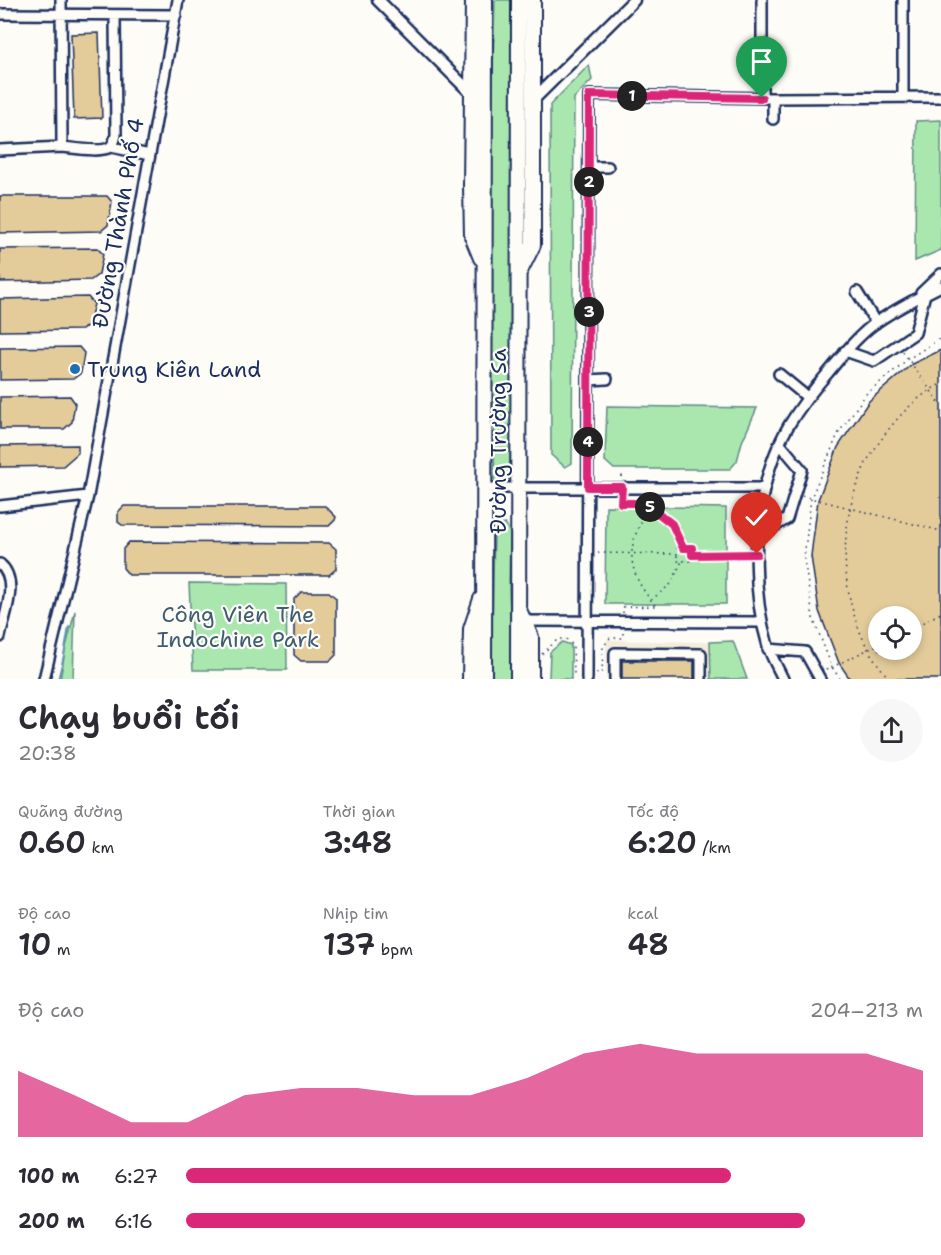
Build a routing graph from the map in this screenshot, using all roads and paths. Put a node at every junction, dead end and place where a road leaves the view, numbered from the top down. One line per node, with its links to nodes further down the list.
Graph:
1 (61, 0): 12 (street)
2 (178, 0): 14 (street, Đường Thành Phố 4)
3 (378, 0): 15 (main road)
4 (473, 0): 15 (highway, Đường Trường Sa)
5 (486, 0): 28 (highway, Đường Trường Sa)
6 (519, 0): 29 (highway, Đường Trường Sa)
7 (533, 0): 20 (highway, Đường Trường Sa)
8 (633, 0): 20 (main road)
9 (762, 0): 16 (street)
10 (903, 0): 18 (street)
11 (0, 14): 12 (street)
12 (61, 15): 13 (street); 22 (street)
13 (115, 15): 14 (street); 23 (street)
14 (176, 15): 25 (street, Đường Thành Phố 4)
15 (472, 94): 28 (highway, Đường Trường Sa)
16 (762, 98): 17 (street); 26 (street)
17 (773, 98): 18 (street); 21 (street)
18 (903, 98): 19 (street)
19 (941, 98)
20 (533, 100): 29 (highway, Đường Trường Sa)
21 (773, 119)
22 (62, 147): 23 (street); 24 (street)
23 (111, 147): 25 (street)
24 (0, 150)
25 (150, 155): 54 (street, Đường Thành Phố 4)
26 (589, 167): 27 (street); 42 (street)
27 (608, 167)
28 (484, 266): 51 (highway, Đường Trường Sa)
29 (519, 274): 52 (highway, Đường Trường Sa)
30 (941, 274): 34 (street)
31 (941, 286): 33 (street)
32 (857, 292): 35 (street)
33 (925, 294): 34 (street); 37 (street)
34 (915, 299): 35 (street)
35 (876, 323): 38 (street)
36 (941, 338): 39 (path)
37 (898, 344): 38 (street); 39 (path)
38 (845, 351): 45 (street)
39 (908, 359): 44 (path); 56 (path)
40 (778, 374): 45 (street)
41 (607, 379): 42 (street)
42 (588, 380): 49 (street)
43 (941, 384): 44 (path)
44 (930, 389): 46 (path); 59 (path)
45 (807, 397): 47 (street)
46 (941, 405)
47 (780, 444): 53 (street); 55 (street)
48 (622, 472): 50 (path)
49 (588, 487): 50 (street); 52 (street); 63 (street)
50 (622, 487): 53 (street); 58 (path)
51 (484, 488): 52 (street); 84 (highway, Đường Trường Sa)
52 (518, 488): 72 (highway, Đường Trường Sa)
53 (763, 488): 61 (street)
54 (88, 492): 57 (street); 85 (street, Đường Thành Phố 4)
55 (794, 495): 56 (path); 61 (street)
56 (812, 498): 59 (path); 82 (path)
57 (0, 506)
58 (650, 507): 62 (path); 64 (path)
59 (849, 508): 60 (path); 80 (path)
60 (941, 531)
61 (758, 536): 66 (street)
62 (683, 548): 65 (path); 67 (path)
63 (588, 552): 64 (path); 75 (street)
64 (630, 553): 65 (path); 70 (path)
65 (677, 554): 68 (path)
66 (757, 554): 67 (path); 76 (street)
67 (692, 555): 68 (path)
68 (682, 561): 70 (path)
69 (0, 564): 78 (street)
70 (650, 600): 71 (path)
71 (655, 606)
72 (518, 607): 74 (highway, Đường Trường Sa); 86 (highway, Đường Trường Sa)
73 (941, 613): 77 (path)
74 (525, 621): 75 (street); 87 (highway, Đường Trường Sa)
75 (588, 621): 76 (street); 88 (street)
76 (762, 622): 79 (street)
77 (922, 623)
78 (0, 637)
79 (768, 649): 83 (street); 91 (street)
80 (868, 649): 82 (path)
81 (876, 660): 93 (path)
82 (832, 667): 83 (path); 92 (path)
83 (819, 677)
84 (477, 678)
85 (44, 679)
86 (518, 679)
87 (531, 679)
88 (587, 679)
89 (615, 679): 90 (street)
90 (701, 679)
91 (783, 679)
92 (840, 679)
93 (889, 679)

